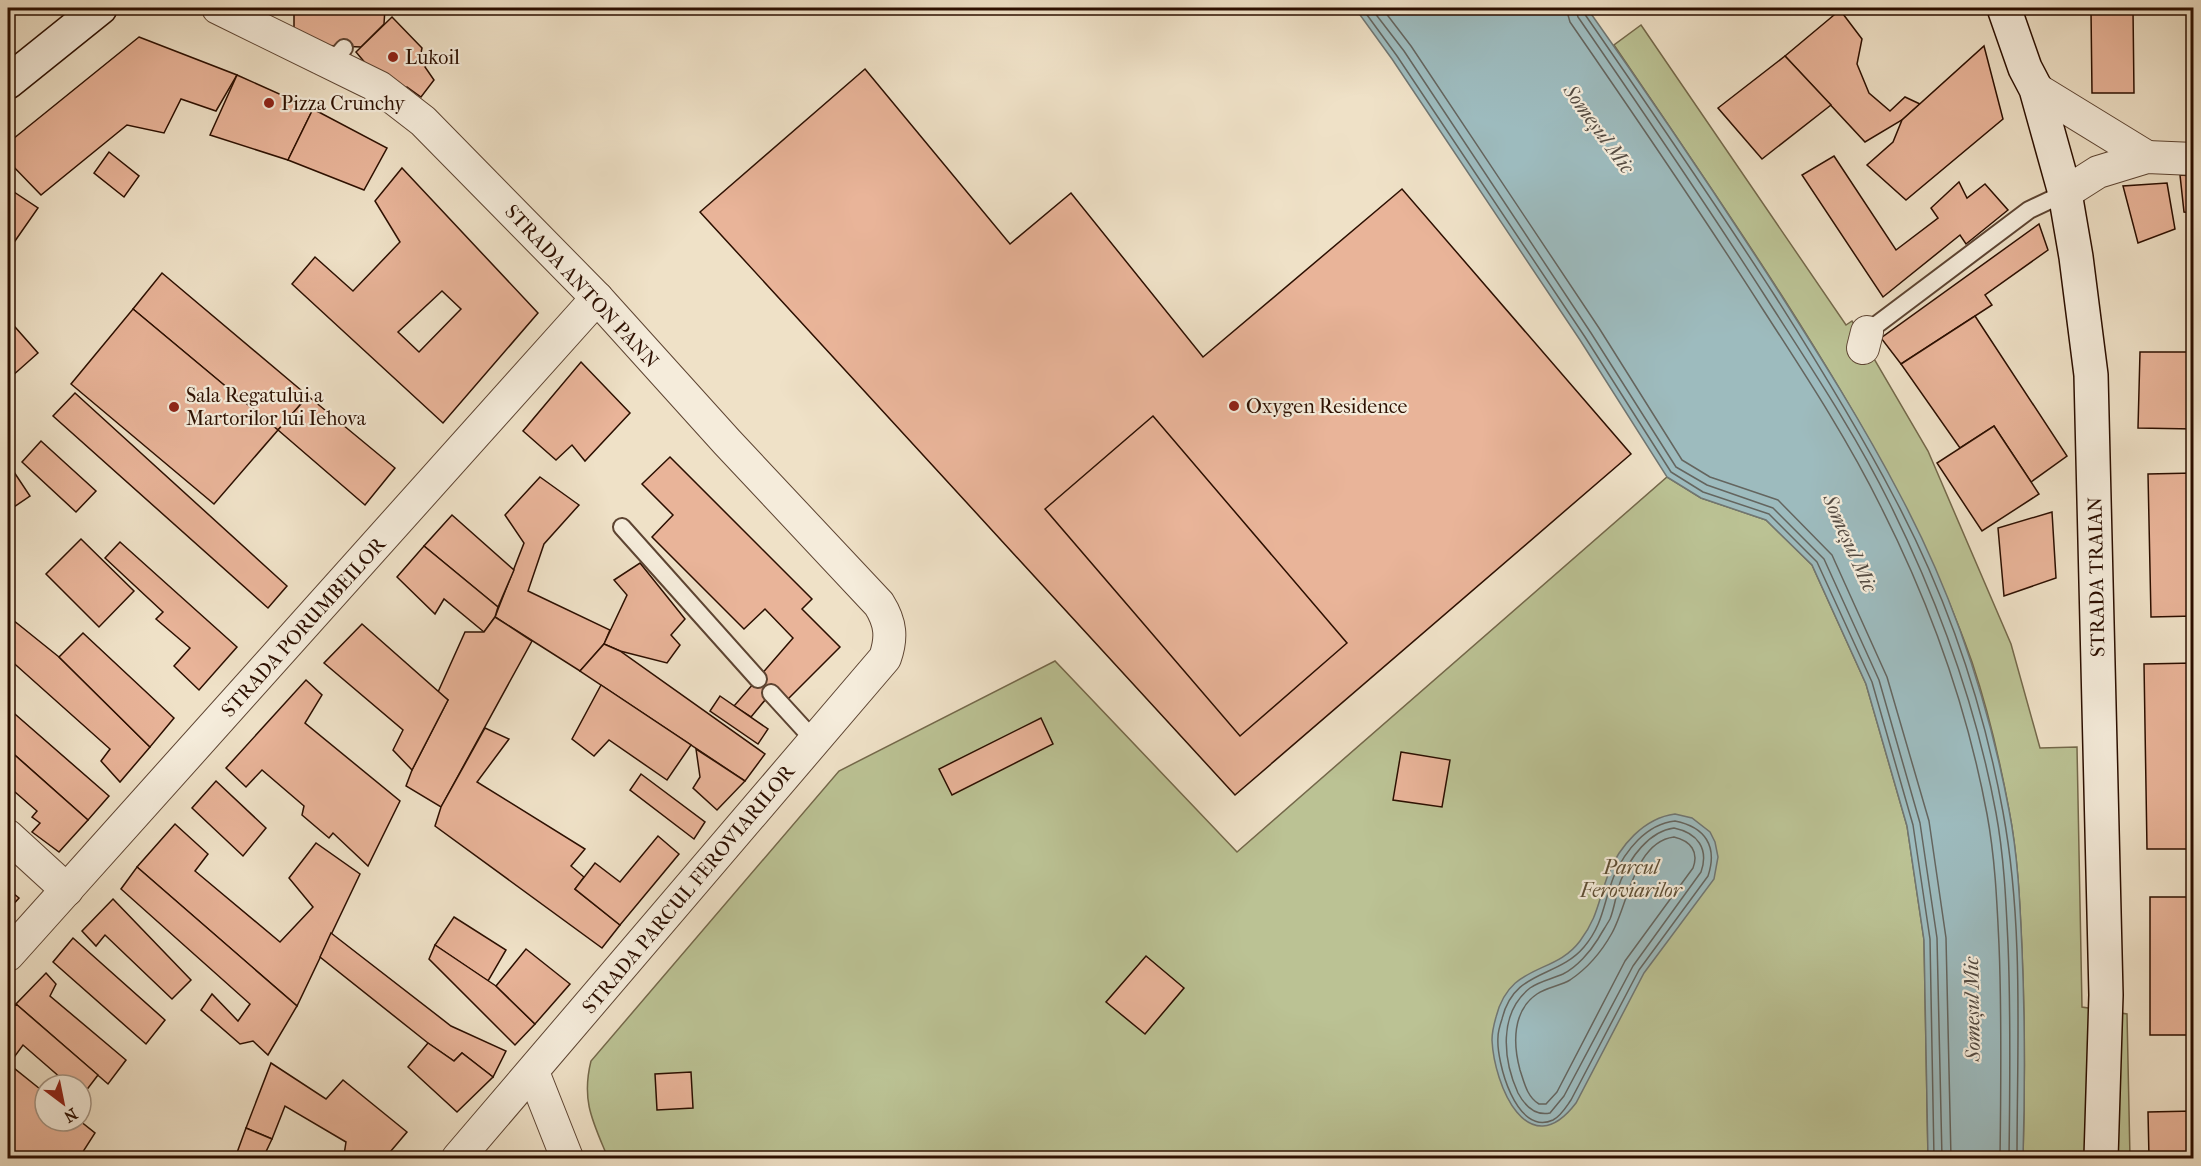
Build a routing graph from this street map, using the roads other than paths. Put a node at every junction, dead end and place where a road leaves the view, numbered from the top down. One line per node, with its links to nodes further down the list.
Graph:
1 (100, 8): 4 (main road)
2 (218, 8): 9 (street, STRADA ANTON PANN)
3 (2004, 8): 5 (main road, STRADA TRAIAN)
4 (8, 82)
5 (2036, 89): 6 (street); 8 (main road, STRADA TRAIAN)
6 (2147, 157): 7 (street); 8 (street)
7 (2193, 159)
8 (2065, 193): 10 (lane); 22 (main road, STRADA TRAIAN)
9 (597, 298): 12 (street, STRADA ANTON PANN); 17 (street, STRADA PORUMBEILOR)
10 (1865, 340)
11 (622, 527): 13 (lane)
12 (890, 630): 15 (street, STRADA PARCUL FEROVIARILOR)
13 (758, 679)
14 (771, 693): 15 (lane)
15 (814, 740): 19 (street, STRADA PARCUL FEROVIARILOR)
16 (8, 836): 17 (street)
17 (67, 890): 18 (street, STRADA PORUMBEILOR)
18 (8, 955)
19 (533, 1072): 20 (street, STRADA PARCUL FEROVIARILOR); 21 (street)
20 (458, 1158)
21 (567, 1158)
22 (2101, 1158)

